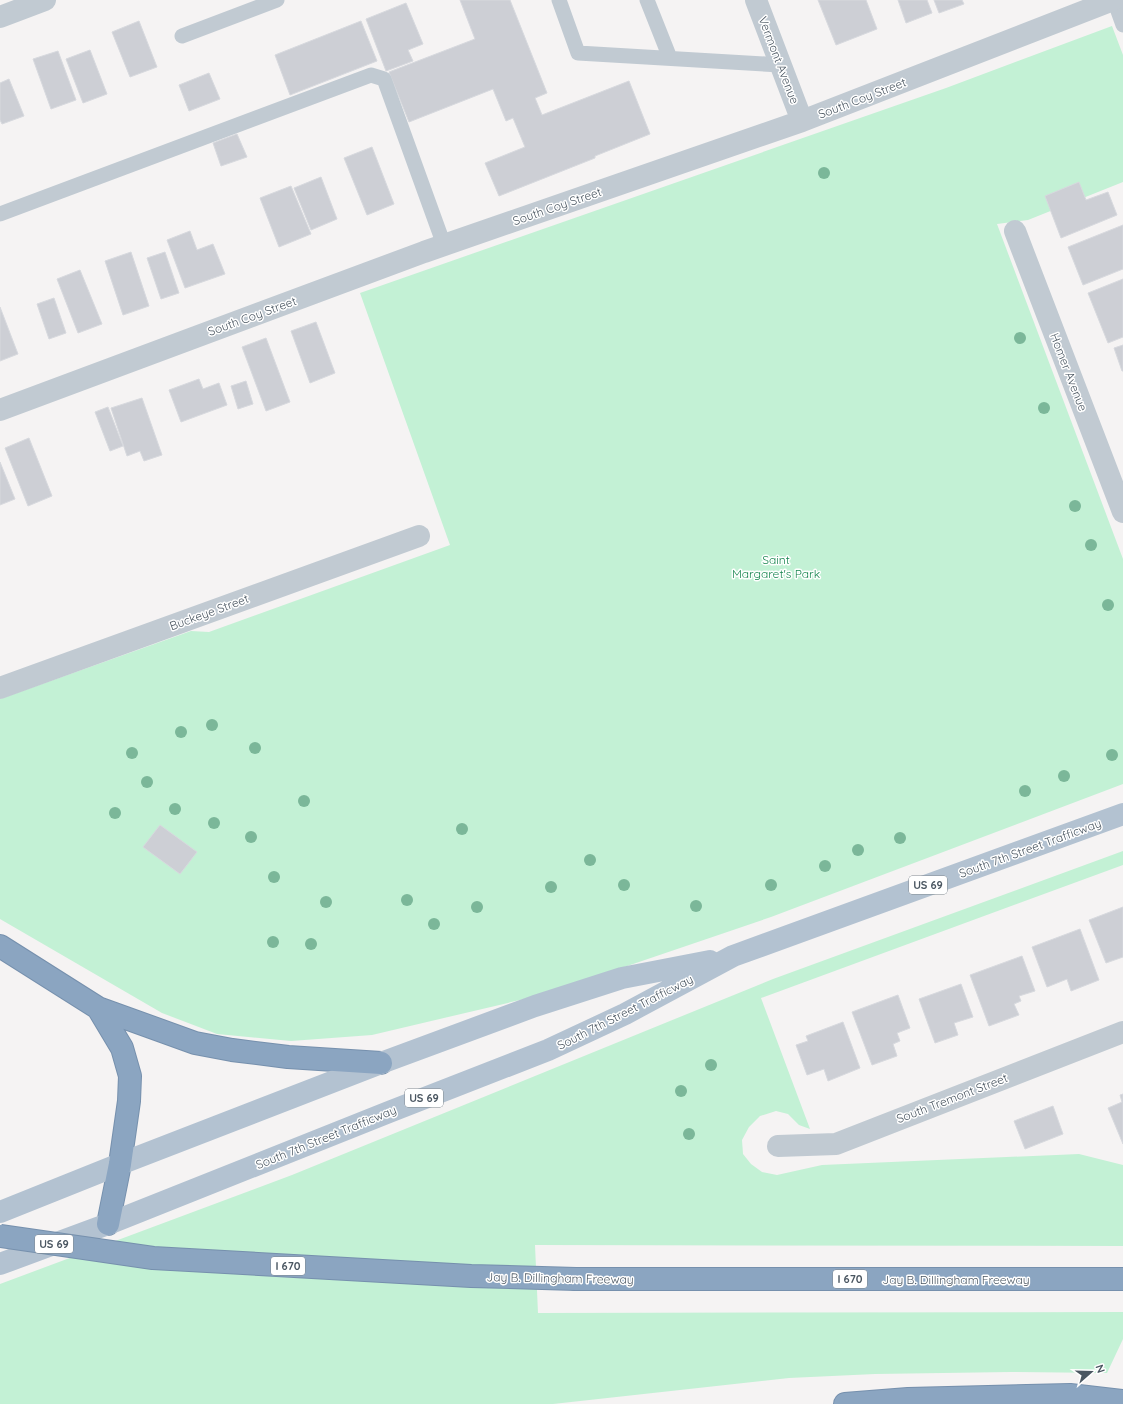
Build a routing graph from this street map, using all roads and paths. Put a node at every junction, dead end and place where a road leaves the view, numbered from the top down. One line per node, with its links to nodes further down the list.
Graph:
1 (45, 0): 7 (street)
2 (277, 0): 9 (lane)
3 (559, 0): 10 (lane)
4 (647, 0): 10 (lane)
5 (756, 0): 11 (street, Vermont Avenue)
6 (1113, 0): 8 (lane); 12 (street, South Coy Street)
7 (0, 17)
8 (1123, 25)
9 (182, 36)
10 (670, 58): 11 (lane)
11 (781, 65): 12 (street, Vermont Avenue)
12 (802, 121): 15 (street, South Coy Street)
13 (0, 214): 15 (lane)
14 (1015, 231): 17 (street, Homer Avenue)
15 (444, 245): 16 (street, South Coy Street)
16 (0, 410)
17 (1123, 512)
18 (418, 536): 19 (street, Buckeye Street)
19 (0, 688)
20 (1123, 814): 22 (main road, South 7th Street Trafficway / US 69)
21 (0, 946): 23 (highway, US 69)
22 (733, 956): 25 (main road, South 7th Street Trafficway / US 69); 29 (main road, South 7th Street Trafficway / US 69)
23 (98, 1008): 25 (highway, US 69); 27 (highway)
24 (1123, 1032): 26 (street, South Tremont Street)
25 (381, 1063): 27 (main road, South 7th Street Trafficway)
26 (778, 1146)
27 (120, 1164): 28 (main road, South 7th Street Trafficway); 29 (highway)
28 (0, 1212)
29 (108, 1224): 31 (main road, South 7th Street Trafficway / US 69)
30 (0, 1236): 32 (highway, Jay B. Dillingham Freeway / I 670, bridge)
31 (0, 1264)
32 (1123, 1279)
33 (1123, 1401): 34 (highway)
34 (845, 1404)

